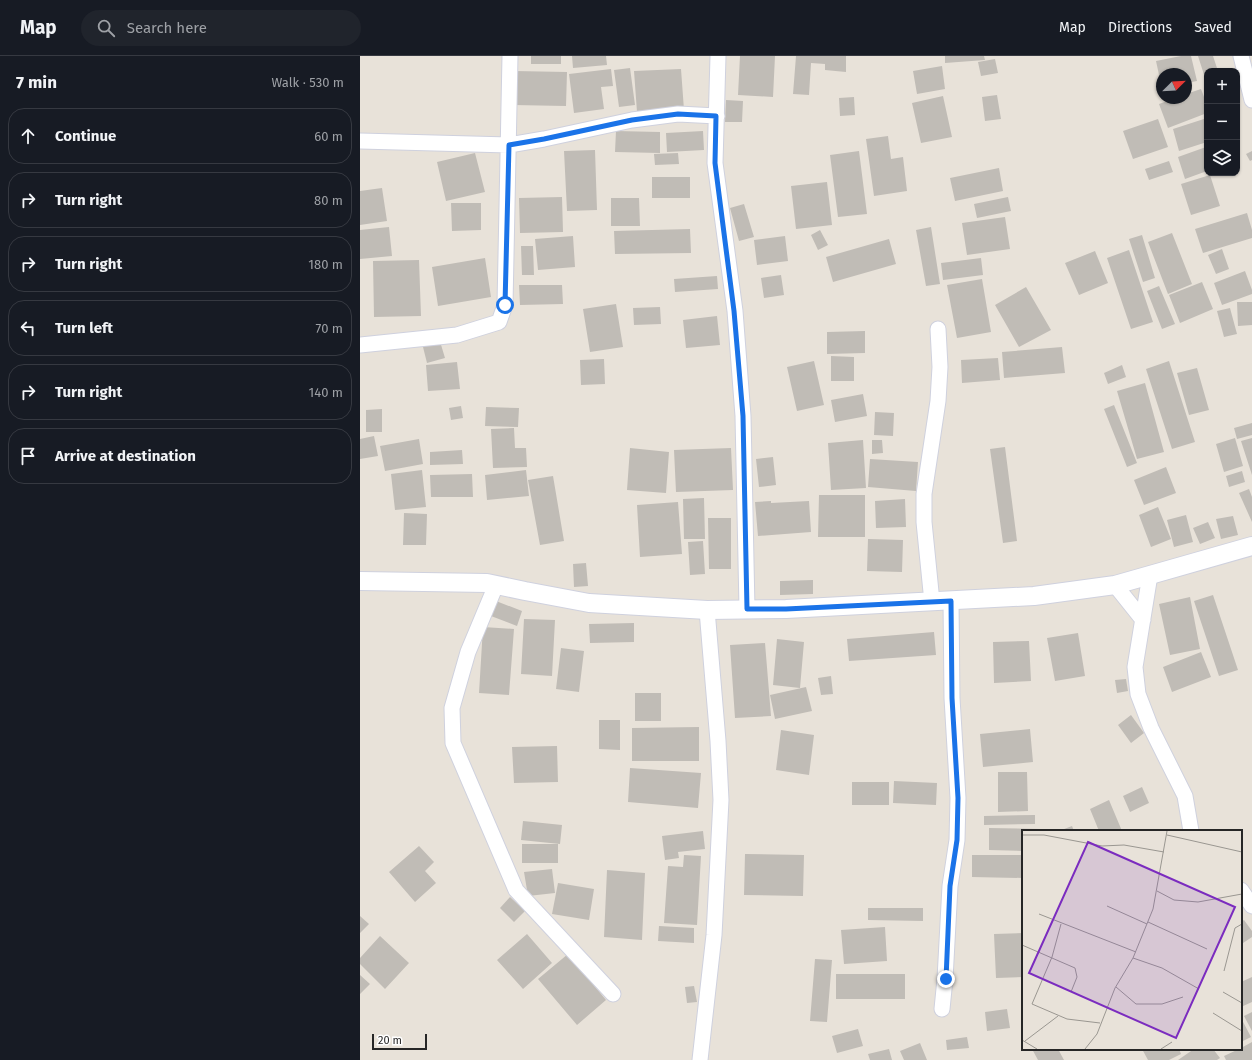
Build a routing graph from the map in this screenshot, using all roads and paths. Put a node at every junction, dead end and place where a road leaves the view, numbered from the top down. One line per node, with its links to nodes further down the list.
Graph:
1 (510, 56): 7 (street)
2 (718, 56): 5 (street)
3 (1241, 56): 4 (street)
4 (1252, 100)
5 (716, 116): 7 (street); 17 (street)
6 (360, 141): 7 (street)
7 (509, 145): 9 (street)
8 (938, 329): 16 (street)
9 (360, 345)
10 (1252, 546): 11 (street)
11 (1150, 575): 14 (street); 19 (street)
12 (360, 581): 13 (street)
13 (496, 585): 18 (street); 23 (street)
14 (1115, 585): 15 (street); 19 (street)
15 (951, 601): 16 (street); 24 (street)
16 (932, 602): 17 (street)
17 (747, 609): 18 (street)
18 (707, 610): 25 (street)
19 (1143, 620): 20 (street)
20 (1191, 830)
21 (1242, 891): 22 (street)
22 (1252, 906)
23 (612, 994)
24 (942, 1009)
25 (700, 1060)

